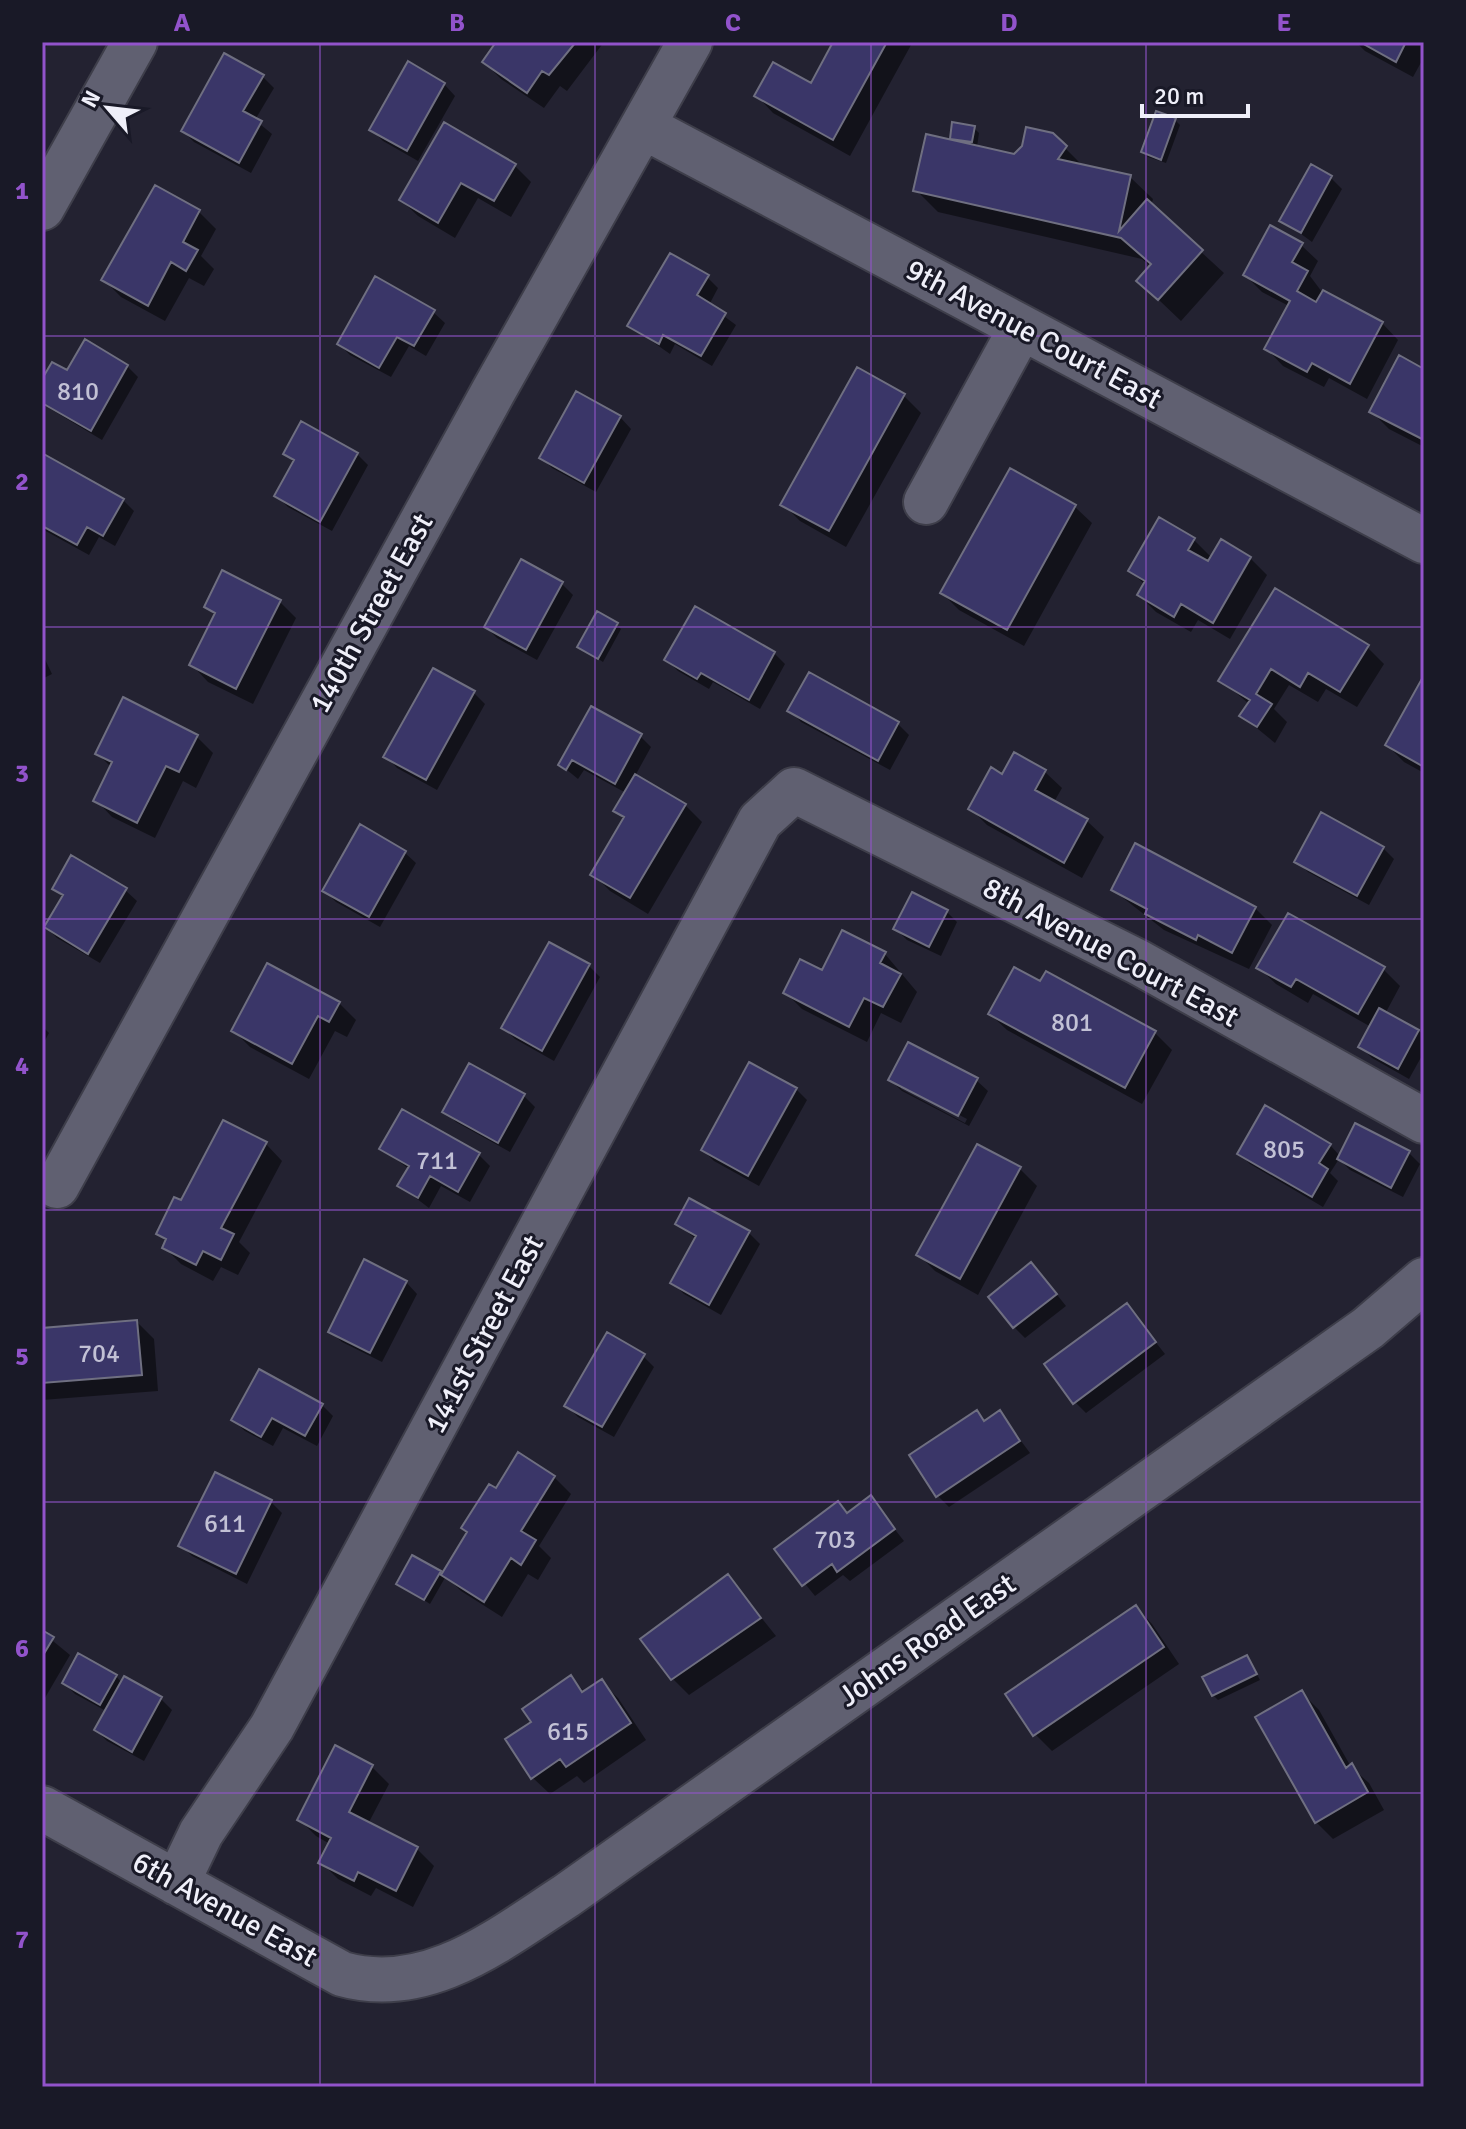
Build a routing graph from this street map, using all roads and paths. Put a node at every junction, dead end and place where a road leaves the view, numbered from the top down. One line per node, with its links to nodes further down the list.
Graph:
1 (135, 42): 4 (street)
2 (690, 42): 3 (street, 140th Street East)
3 (644, 127): 5 (street, 9th Avenue Court East); 10 (street, 140th Street East)
4 (42, 208)
5 (1021, 328): 6 (street); 7 (street, 9th Avenue Court East)
6 (926, 502)
7 (1424, 541)
8 (794, 790): 9 (street, 8th Avenue Court East); 13 (street, 141st Street East)
9 (1424, 1121)
10 (57, 1186)
11 (1424, 1280): 14 (street, Johns Road East)
12 (42, 1808): 13 (street, 6th Avenue East)
13 (177, 1883): 14 (street, 6th Avenue East)
14 (416, 1977)

